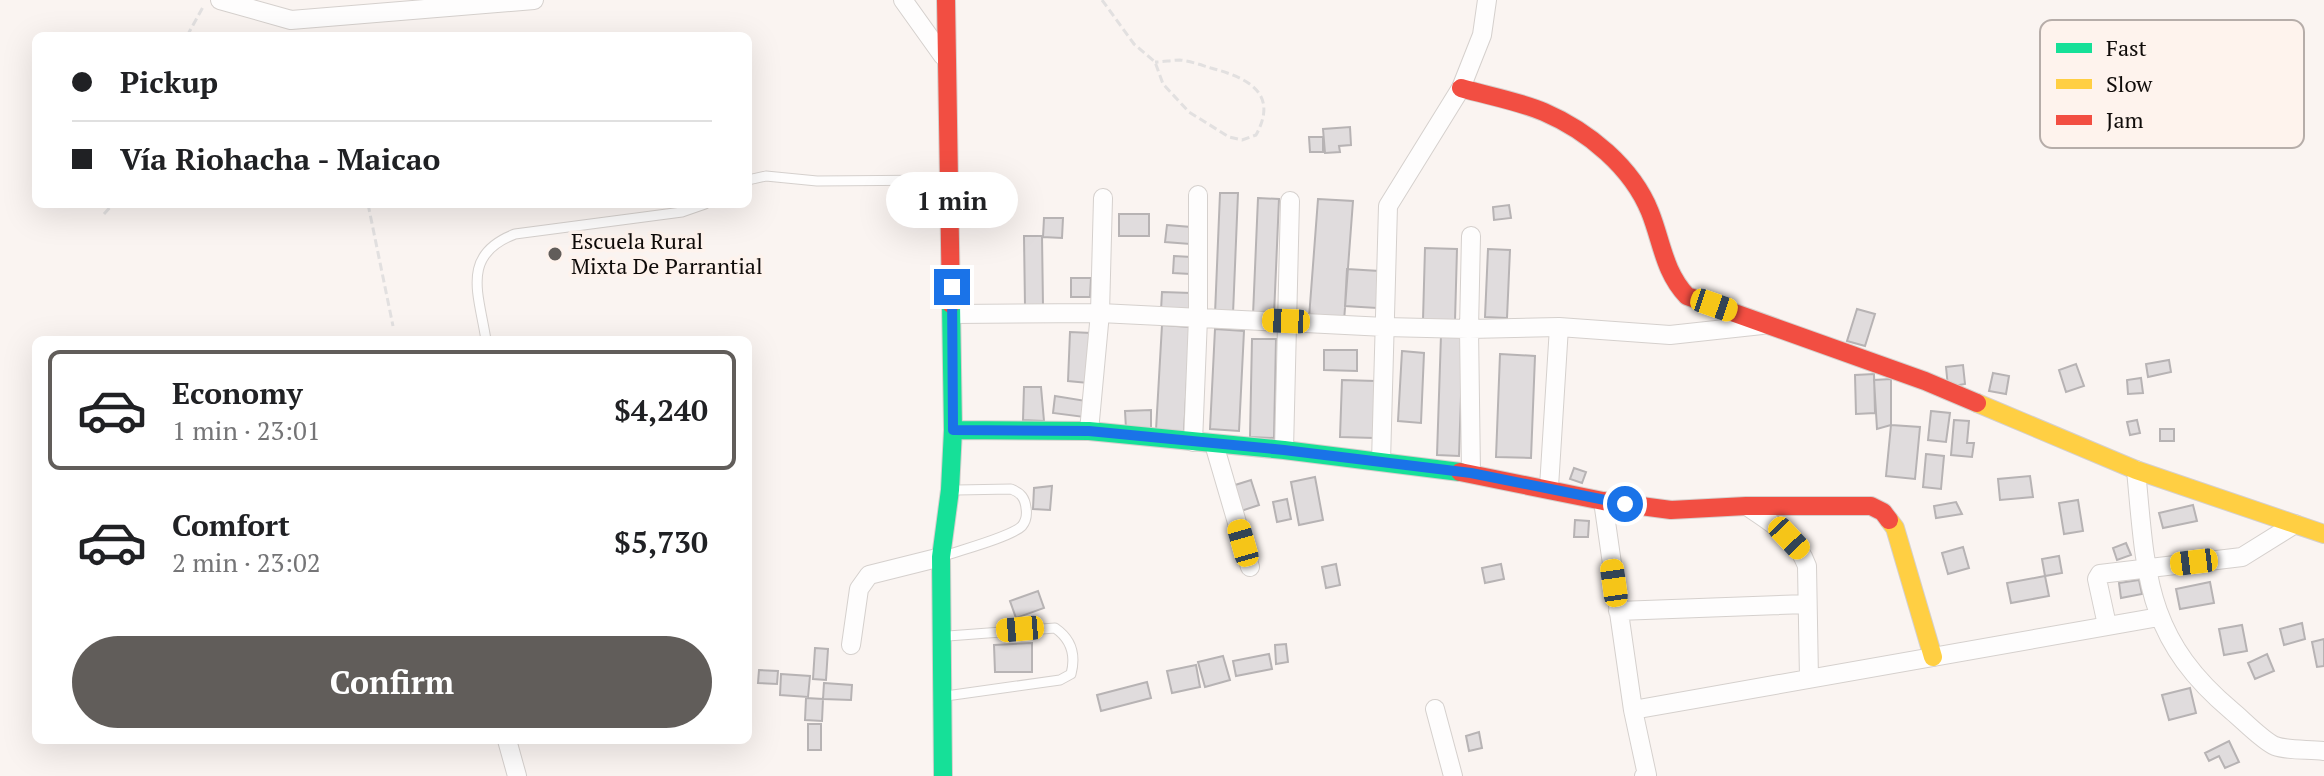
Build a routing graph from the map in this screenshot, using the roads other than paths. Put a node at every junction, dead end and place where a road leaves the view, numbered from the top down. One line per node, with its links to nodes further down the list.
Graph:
1 (220, 0): 2 (street)
2 (534, 0)
3 (903, 0): 6 (street)
4 (946, 0): 6 (main road)
5 (1487, 0): 7 (street)
6 (949, 65): 9 (main road)
7 (1461, 88): 19 (main road); 20 (street)
8 (752, 179): 9 (lane)
9 (951, 180): 16 (main road)
10 (1198, 195): 17 (street)
11 (1103, 198): 15 (street)
12 (1290, 201): 18 (street)
13 (694, 208): 23 (lane)
14 (1471, 236): 22 (street)
15 (1100, 313): 16 (street); 17 (street); 25 (street)
16 (953, 314): 24 (main road)
17 (1198, 318): 18 (street); 26 (street)
18 (1286, 321): 20 (street); 28 (street)
19 (1768, 324): 21 (street); 30 (main road)
20 (1385, 327): 22 (street); 29 (street)
21 (1559, 327): 22 (street); 32 (street)
22 (1469, 329): 31 (street)
23 (485, 336)
24 (953, 430): 25 (main road); 33 (main road)
25 (1089, 431): 26 (main road)
26 (1193, 442): 27 (main road)
27 (1214, 444): 28 (main road); 39 (street)
28 (1284, 450): 29 (main road)
29 (1381, 462): 31 (main road)
30 (2136, 470): 36 (main road); 40 (street)
31 (1471, 473): 32 (main road)
32 (1549, 487): 34 (main road)
33 (950, 490): 38 (main road); 38 (lane)
34 (1603, 501): 35 (main road); 42 (street)
35 (1746, 506): 41 (street); 47 (main road)
36 (2295, 524): 37 (main road); 40 (street)
37 (2324, 534)
38 (941, 557): 45 (main road); 46 (street)
39 (1250, 567)
40 (2145, 568): 43 (street); 44 (street)
41 (1807, 604): 42 (street); 48 (street)
42 (1618, 611): 51 (street)
43 (2159, 617): 44 (street); 53 (street)
44 (2107, 625): 47 (street)
45 (942, 636): 49 (main road); 49 (lane)
46 (851, 645)
47 (1933, 657): 48 (street)
48 (1809, 679): 51 (street)
49 (943, 697): 55 (main road)
50 (1435, 709): 56 (street)
51 (1633, 710): 57 (street)
52 (508, 744): 54 (street)
53 (2324, 751)
54 (517, 776)
55 (943, 776)
56 (1453, 776)
57 (1644, 776)

